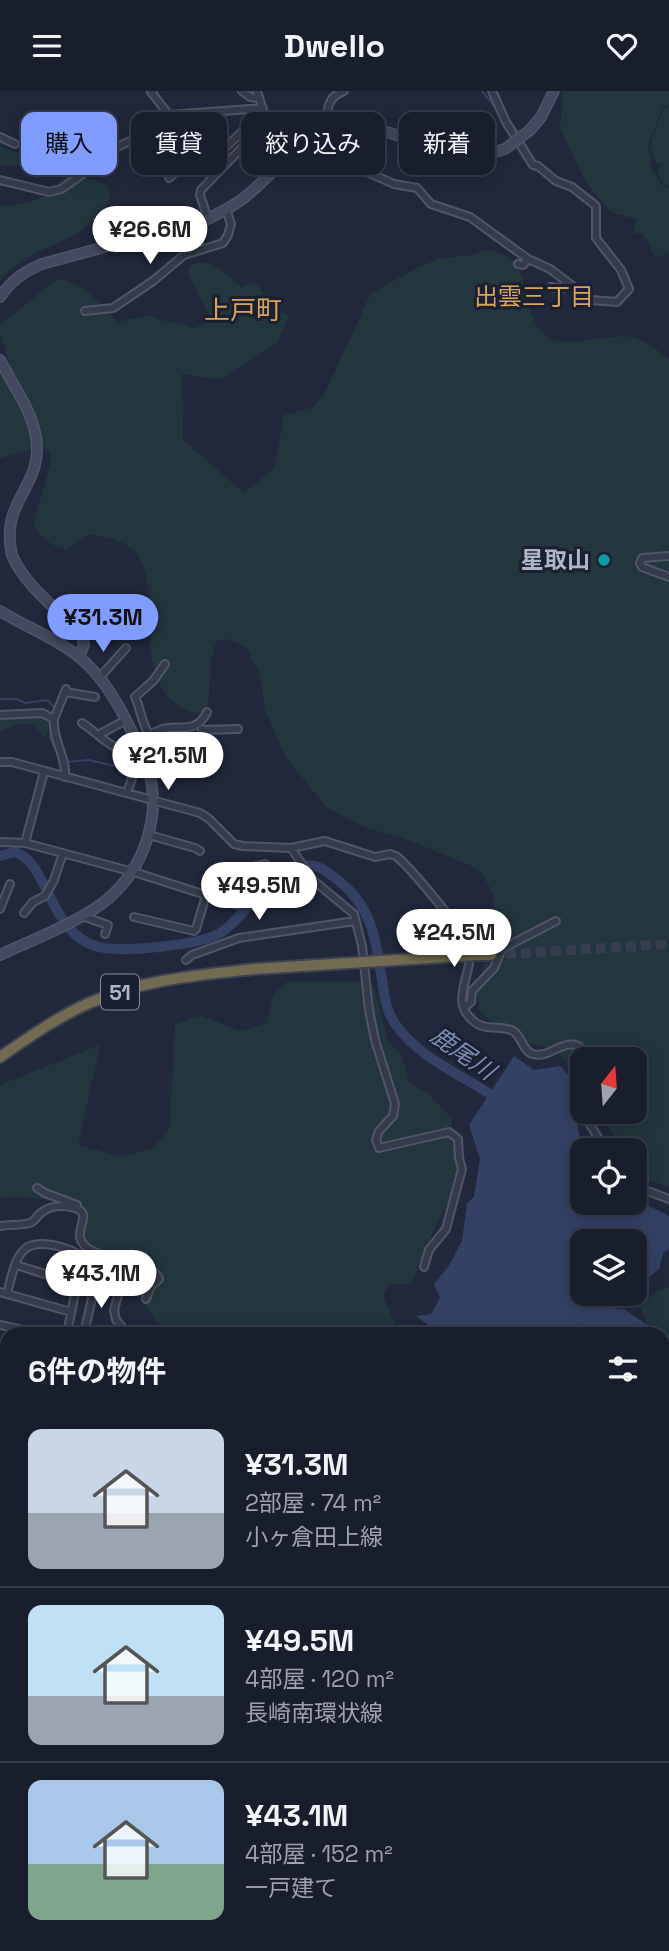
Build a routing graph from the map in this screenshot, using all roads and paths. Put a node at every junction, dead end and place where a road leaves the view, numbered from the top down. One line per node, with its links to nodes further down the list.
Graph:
1 (153, 91): 8 (street)
2 (242, 91): 6 (street)
3 (492, 91): 28 (street)
4 (554, 91): 12 (main road, bridge)
5 (338, 92): 11 (street)
6 (258, 94): 7 (street)
7 (263, 108): 9 (street); 10 (street)
8 (167, 112)
9 (209, 112)
10 (263, 112)
11 (327, 112)
12 (385, 131)
13 (241, 133): 17 (street)
14 (0, 137): 16 (street)
15 (131, 141): 23 (street)
16 (15, 144)
17 (227, 146)
18 (241, 149): 25 (street)
19 (171, 175): 22 (street)
20 (269, 175): 24 (main road)
21 (373, 175): 26 (street)
22 (169, 177)
23 (0, 180)
24 (226, 209): 25 (main road); 31 (street)
25 (208, 219): 30 (main road)
26 (528, 259): 27 (street); 28 (street)
27 (518, 264)
28 (566, 282): 29 (street)
29 (551, 287)
30 (0, 297)
31 (85, 311)
32 (0, 360): 37 (main road)
33 (669, 556): 34 (street)
34 (669, 577)
35 (0, 611): 37 (main road)
36 (126, 648): 39 (street)
37 (79, 657): 39 (main road)
38 (165, 664): 50 (street)
39 (100, 677): 44 (main road)
40 (95, 698): 43 (street)
41 (207, 712): 46 (street)
42 (0, 715): 43 (street)
43 (54, 719): 56 (street)
44 (126, 720): 49 (street); 51 (main road)
45 (82, 723): 49 (street)
46 (199, 723): 48 (street); 50 (street)
47 (238, 729): 48 (street)
48 (202, 730): 52 (street)
49 (100, 734): 57 (street)
50 (150, 736): 51 (street); 53 (street)
51 (136, 738): 53 (main road)
52 (209, 744)
53 (140, 748): 58 (main road)
54 (0, 762): 55 (street)
55 (44, 772): 56 (street); 61 (street)
56 (65, 777): 57 (street)
57 (127, 793): 58 (street)
58 (154, 800): 59 (main road); 62 (street)
59 (149, 835): 63 (street); 66 (main road)
60 (0, 842): 61 (street)
61 (25, 843): 64 (street)
62 (291, 848): 73 (street); 79 (street)
63 (200, 851)
64 (63, 853): 66 (street); 70 (street)
65 (265, 864): 68 (street)
66 (131, 872): 68 (street); 71 (main road)
67 (10, 884): 69 (street)
68 (206, 895): 72 (street)
69 (0, 909)
70 (24, 913)
71 (80, 916): 75 (street); 76 (main road)
72 (134, 917)
73 (355, 921): 78 (street); 89 (street)
74 (556, 921): 79 (street)
75 (105, 934)
76 (0, 955)
77 (491, 955): 81 (highway, 51, bridge)
78 (186, 960)
79 (464, 1008): 80 (street)
80 (579, 1047)
81 (0, 1057)
82 (37, 1188): 85 (street)
83 (647, 1191): 84 (street)
84 (669, 1199)
85 (77, 1208): 86 (street); 91 (street)
86 (0, 1226)
87 (16, 1265): 88 (street); 90 (street); 92 (street)
88 (92, 1266): 93 (street); 96 (street)
89 (424, 1267)
90 (3, 1293): 92 (street)
91 (146, 1299)
92 (71, 1311): 93 (street); 94 (street)
93 (88, 1312): 95 (street)
94 (68, 1327)
95 (85, 1327)
96 (122, 1327)

